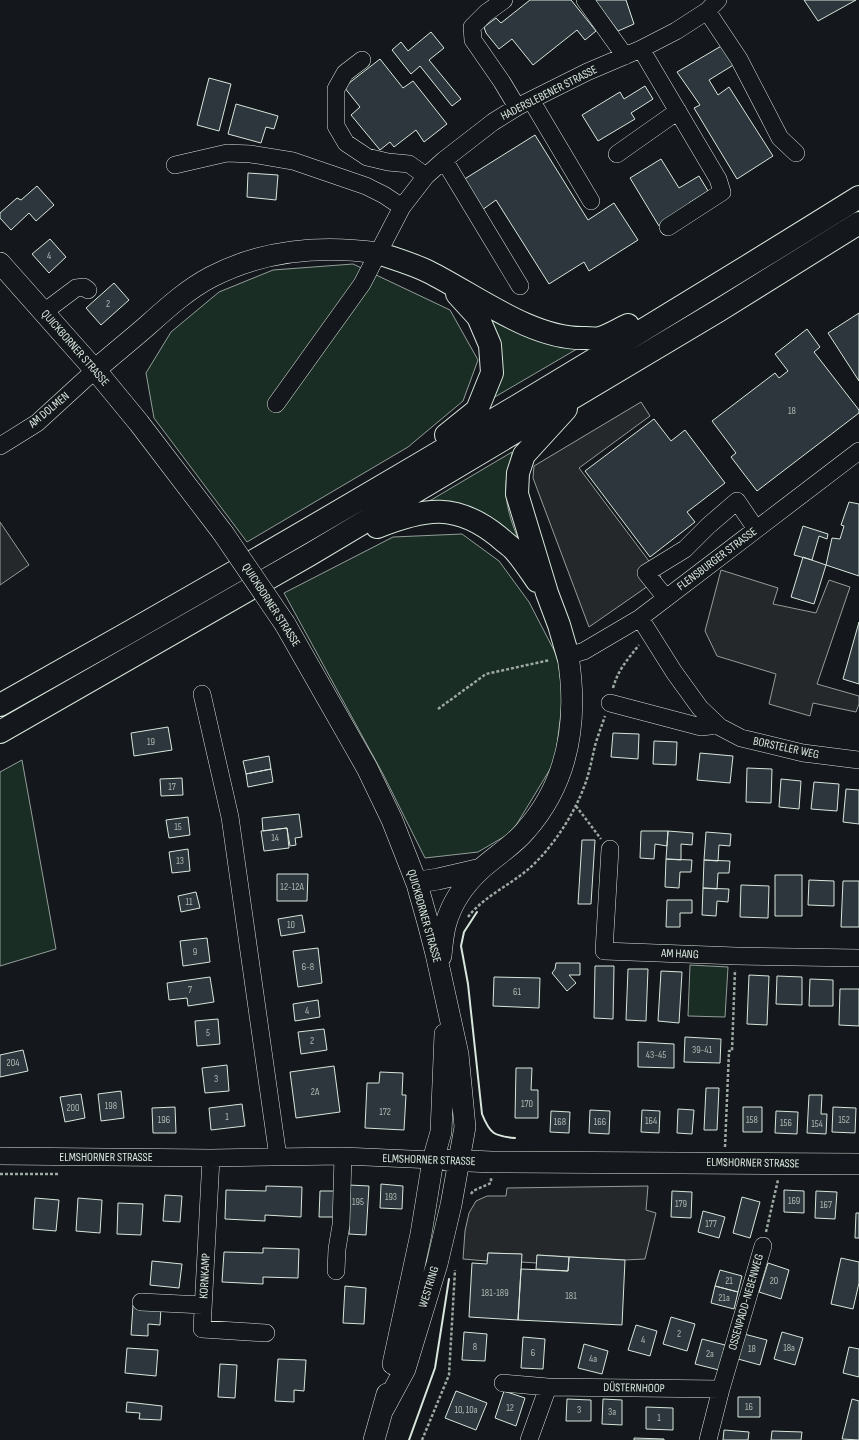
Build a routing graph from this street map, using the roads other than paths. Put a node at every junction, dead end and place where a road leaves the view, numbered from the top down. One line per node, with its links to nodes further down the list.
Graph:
1 (504, 0): 7 (street)
2 (585, 0): 5 (street)
3 (712, 5): 4 (street, HADERSLEBENER STRASSE); 9 (street)
4 (641, 49): 5 (street, HADERSLEBENER STRASSE); 8 (street)
5 (624, 56): 7 (street, HADERSLEBENER STRASSE)
6 (362, 60): 13 (street)
7 (524, 103): 11 (street, HADERSLEBENER STRASSE); 15 (street)
8 (678, 110): 10 (street); 18 (street)
9 (796, 153)
10 (617, 154)
11 (444, 160): 13 (street, HADERSLEBENER STRASSE); 22 (street)
12 (175, 165): 16 (street)
13 (426, 176): 16 (street, HADERSLEBENER STRASSE)
14 (859, 197): 24 (highway)
15 (591, 201)
16 (402, 207): 19 (street, HADERSLEBENER STRASSE)
17 (859, 223): 27 (highway)
18 (668, 226)
19 (378, 253): 21 (highway); 26 (main road); 28 (street, HADERSLEBENER STRASSE)
20 (0, 263): 25 (main road, QUICKBORNER STRASSE)
21 (447, 282): 24 (highway); 31 (highway)
22 (520, 286)
23 (88, 290): 25 (street)
24 (710, 290): 31 (highway)
25 (44, 312): 26 (main road, QUICKBORNER STRASSE)
26 (95, 370): 29 (street, AM DOLMEN); 46 (main road, QUICKBORNER STRASSE, bridge)
27 (578, 394): 33 (highway); 34 (highway)
28 (276, 404)
29 (0, 446)
30 (859, 451): 32 (street, FLENSBURGER STRASSE)
31 (387, 483): 40 (highway)
32 (756, 529): 35 (street, FLENSBURGER STRASSE); 35 (street)
33 (309, 555): 34 (highway); 42 (highway)
34 (547, 593): 37 (highway)
35 (666, 598): 36 (street, FLENSBURGER STRASSE)
36 (640, 618): 37 (street, FLENSBURGER STRASSE); 41 (street, BORSTELER WEG)
37 (568, 656): 45 (main road)
38 (202, 694): 54 (street)
39 (610, 703): 41 (street)
40 (0, 705)
41 (717, 724): 43 (street, BORSTELER WEG)
42 (0, 732)
43 (859, 760)
44 (610, 849): 49 (street, AM HANG)
45 (481, 869): 46 (main road); 47 (main road)
46 (417, 884): 48 (main road, QUICKBORNER STRASSE)
47 (461, 890): 48 (main road); 50 (main road)
48 (423, 906): 50 (main road, QUICKBORNER STRASSE)
49 (859, 958)
50 (439, 968): 51 (main road, QUICKBORNER STRASSE)
51 (446, 1002): 56 (main road, QUICKBORNER STRASSE); 57 (main road, QUICKBORNER STRASSE)
52 (0, 1156): 55 (street, ELMSHORNER STRASSE)
53 (343, 1156): 54 (street, ELMSHORNER STRASSE); 56 (street, ELMSHORNER STRASSE); 60 (street)
54 (278, 1157): 55 (street, ELMSHORNER STRASSE)
55 (211, 1158): 62 (street, KORNKAMP)
56 (433, 1160): 57 (main road, ELMSHORNER STRASSE); 67 (main road, WESTRING)
57 (460, 1160): 58 (main road, ELMSHORNER STRASSE); 67 (main road, WESTRING)
58 (859, 1164)
59 (763, 1246): 66 (street, OSSENPADD-NEBENWEG)
60 (336, 1271)
61 (141, 1302): 62 (street)
62 (204, 1305): 63 (street, KORNKAMP)
63 (266, 1333)
64 (503, 1383): 65 (street, DÜSTERNHOOP)
65 (548, 1387): 66 (street, DÜSTERNHOOP); 69 (street)
66 (721, 1389): 70 (street, OSSENPADD-NEBENWEG)
67 (384, 1408): 68 (main road, WESTRING)
68 (374, 1440)
69 (529, 1440)
70 (708, 1440)

